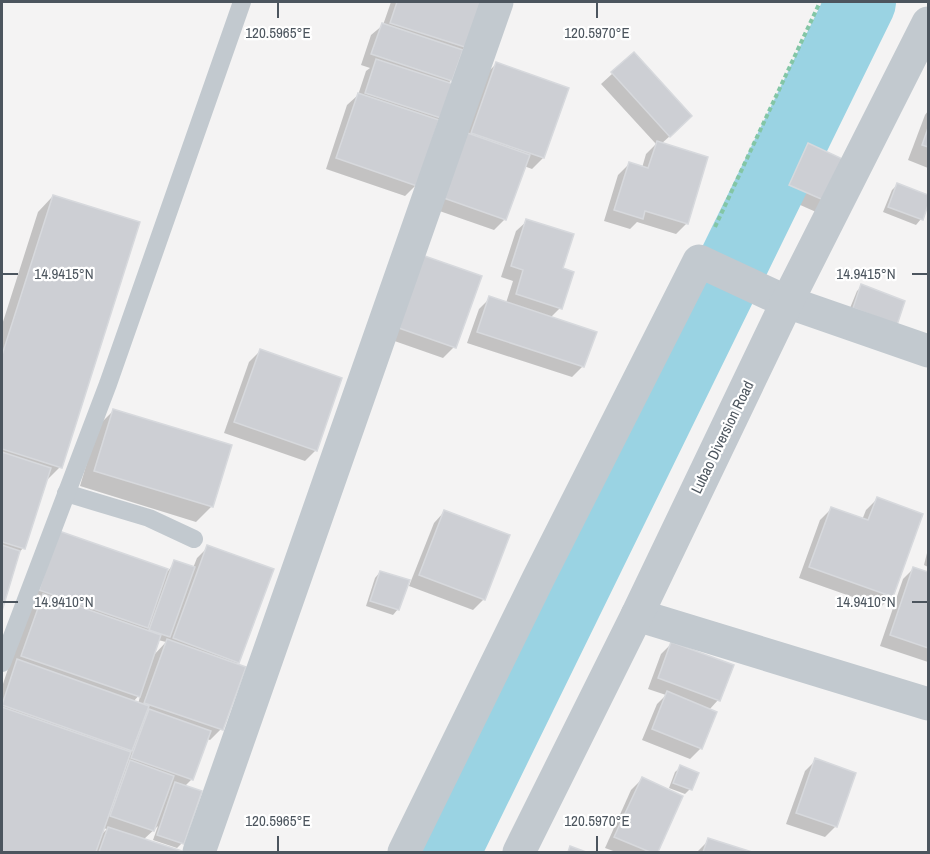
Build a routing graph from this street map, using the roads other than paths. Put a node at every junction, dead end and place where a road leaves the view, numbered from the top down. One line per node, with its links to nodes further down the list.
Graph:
1 (242, 2): 6 (lane)
2 (497, 2): 11 (street)
3 (928, 23): 4 (street, Lubao Diversion Road)
4 (780, 298): 5 (street); 8 (street, Lubao Diversion Road); 12 (street)
5 (928, 351)
6 (66, 493): 7 (lane); 9 (lane)
7 (194, 539)
8 (637, 615): 10 (street); 13 (street, Lubao Diversion Road)
9 (2, 663)
10 (928, 704)
11 (199, 852)
12 (404, 852)
13 (519, 852)

